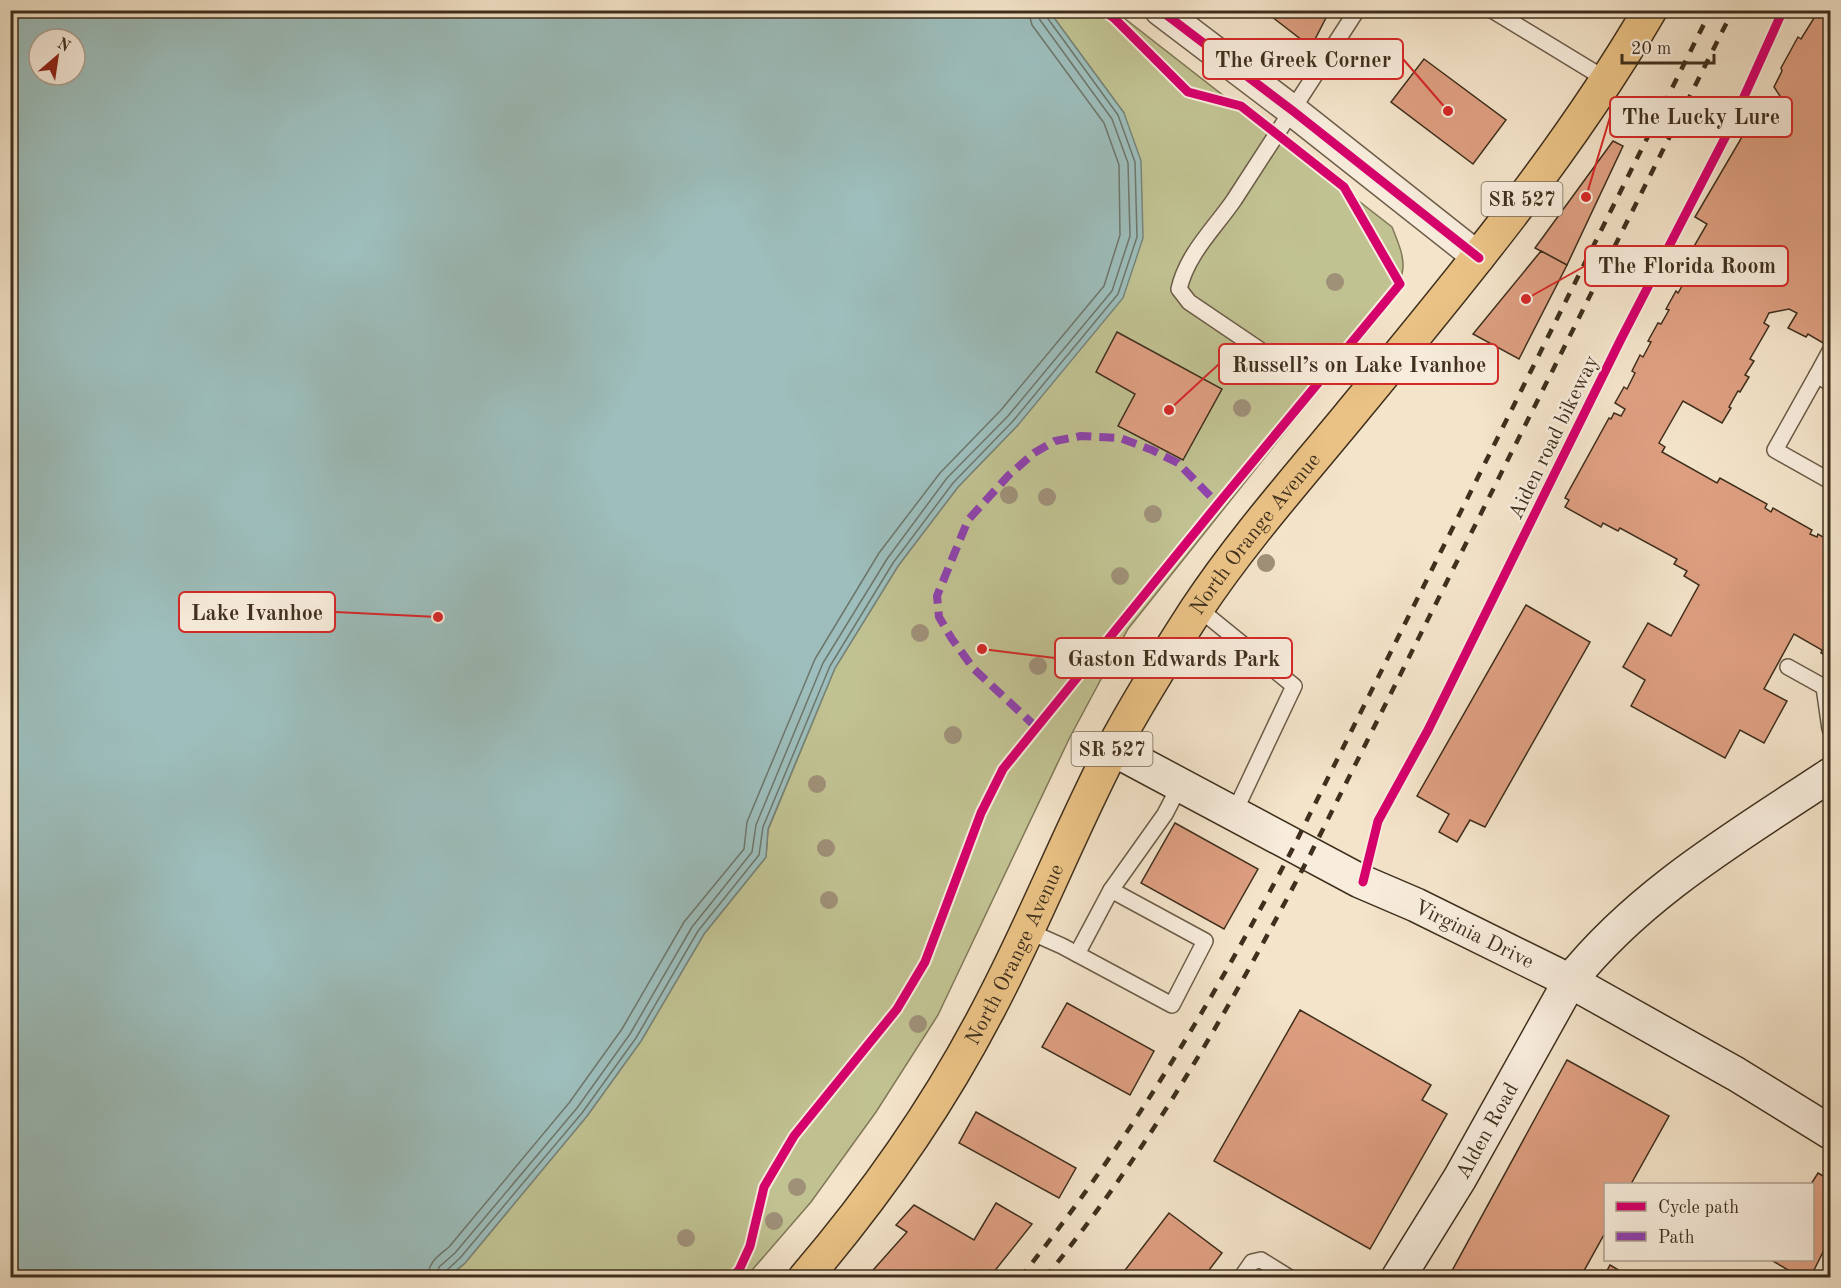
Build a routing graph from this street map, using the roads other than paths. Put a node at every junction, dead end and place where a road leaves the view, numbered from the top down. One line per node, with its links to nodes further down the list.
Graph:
1 (1160, 10): 6 (street)
2 (1357, 10): 6 (lane)
3 (1492, 10): 5 (lane)
4 (1650, 10): 5 (main road, North Orange Avenue / SR 527)
5 (1606, 80): 7 (main road, North Orange Avenue / SR 527)
6 (1293, 111): 7 (street); 9 (lane)
7 (1479, 258): 12 (main road, North Orange Avenue / SR 527)
8 (1830, 351): 10 (lane)
9 (1298, 375)
10 (1824, 379): 11 (lane)
11 (1830, 482)
12 (1198, 609): 16 (main road, North Orange Avenue / SR 527); 19 (lane)
13 (1788, 667): 14 (lane)
14 (1827, 688): 15 (lane)
15 (1830, 729)
16 (1113, 748): 18 (street, Virginia Drive); 21 (main road, North Orange Avenue / SR 527)
17 (1830, 775): 23 (street, Alden Road)
18 (1180, 785): 19 (street, Virginia Drive); 20 (lane)
19 (1234, 813): 23 (street, Virginia Drive)
20 (1111, 890): 22 (lane); 22 (lane)
21 (1026, 930): 22 (lane); 25 (main road, North Orange Avenue / SR 527)
22 (1077, 954)
23 (1570, 981): 24 (street, Virginia Drive); 28 (street, Alden Road)
24 (1830, 1132)
25 (805, 1278)
26 (1241, 1278): 27 (lane)
27 (1290, 1278)
28 (1398, 1278)

